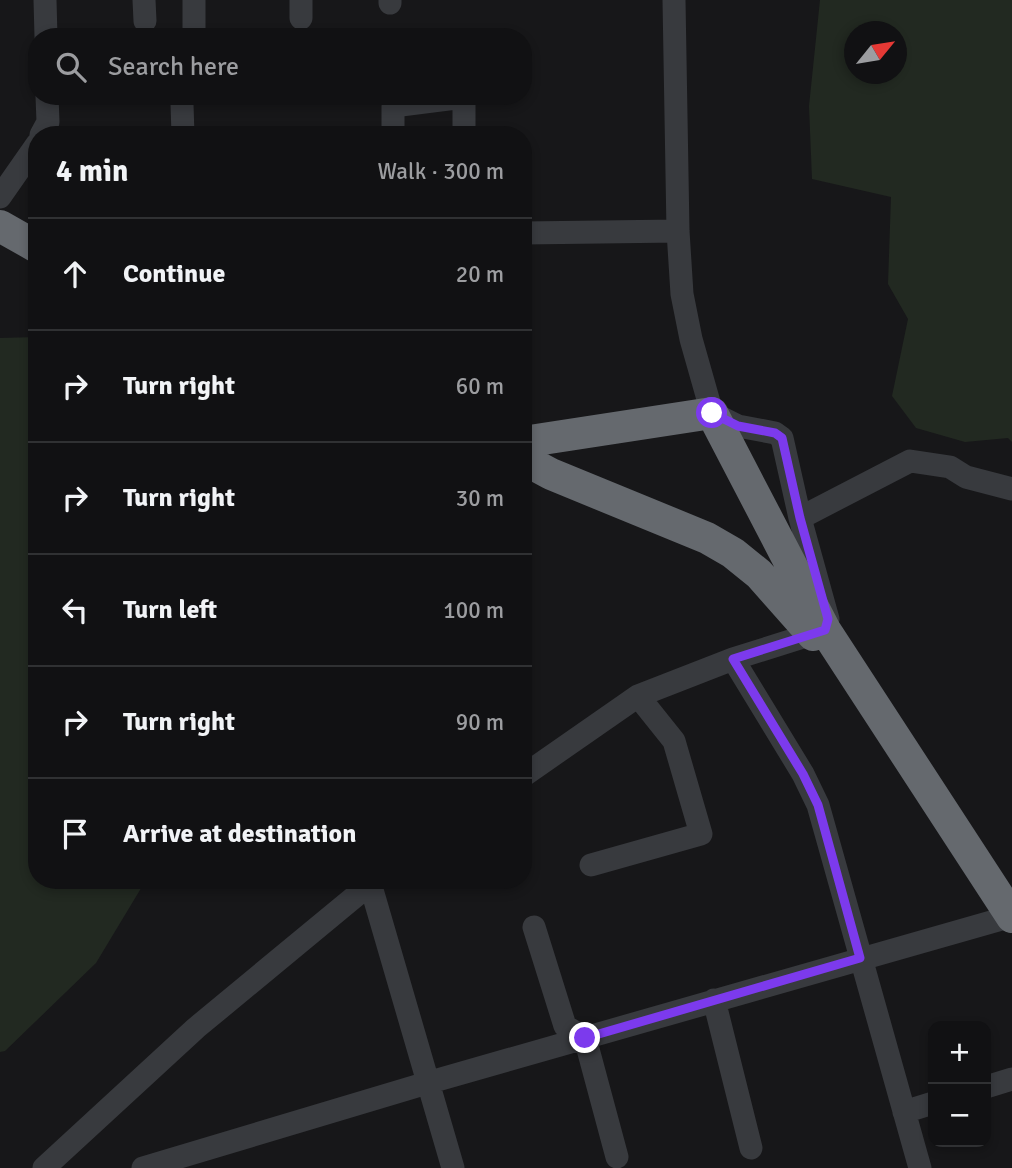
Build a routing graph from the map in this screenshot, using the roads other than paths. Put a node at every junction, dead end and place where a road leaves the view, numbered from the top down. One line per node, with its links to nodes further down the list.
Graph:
1 (45, 0): 4 (street)
2 (194, 0): 5 (street)
3 (674, 0): 17 (street)
4 (46, 28)
5 (194, 28)
6 (47, 105): 10 (street)
7 (182, 105): 11 (street)
8 (401, 105): 12 (street)
9 (464, 105): 13 (street)
10 (46, 126)
11 (183, 126)
12 (393, 126)
13 (464, 126)
14 (28, 157): 15 (street)
15 (0, 197)
16 (0, 226): 19 (highway)
17 (678, 231): 18 (street); 20 (street)
18 (532, 233)
19 (28, 239)
20 (712, 413): 21 (highway); 24 (street); 25 (highway)
21 (532, 441)
22 (532, 464): 25 (highway)
23 (1012, 489): 24 (street)
24 (800, 518): 25 (street)
25 (825, 638): 26 (street); 32 (highway)
26 (733, 659): 27 (street); 34 (street)
27 (638, 696): 28 (street); 29 (street)
28 (532, 762)
29 (590, 865)
30 (364, 889): 44 (street)
31 (374, 889): 38 (street)
32 (1012, 916): 34 (street)
33 (534, 927): 36 (street)
34 (860, 958): 35 (street); 41 (street)
35 (714, 1000): 36 (street); 42 (street)
36 (585, 1038): 38 (street); 43 (street)
37 (1012, 1079): 39 (street)
38 (428, 1083): 45 (street); 46 (street)
39 (991, 1085)
40 (928, 1105): 41 (street)
41 (904, 1112): 47 (street)
42 (751, 1148)
43 (617, 1157)
44 (44, 1168)
45 (143, 1168)
46 (453, 1168)
47 (920, 1168)

